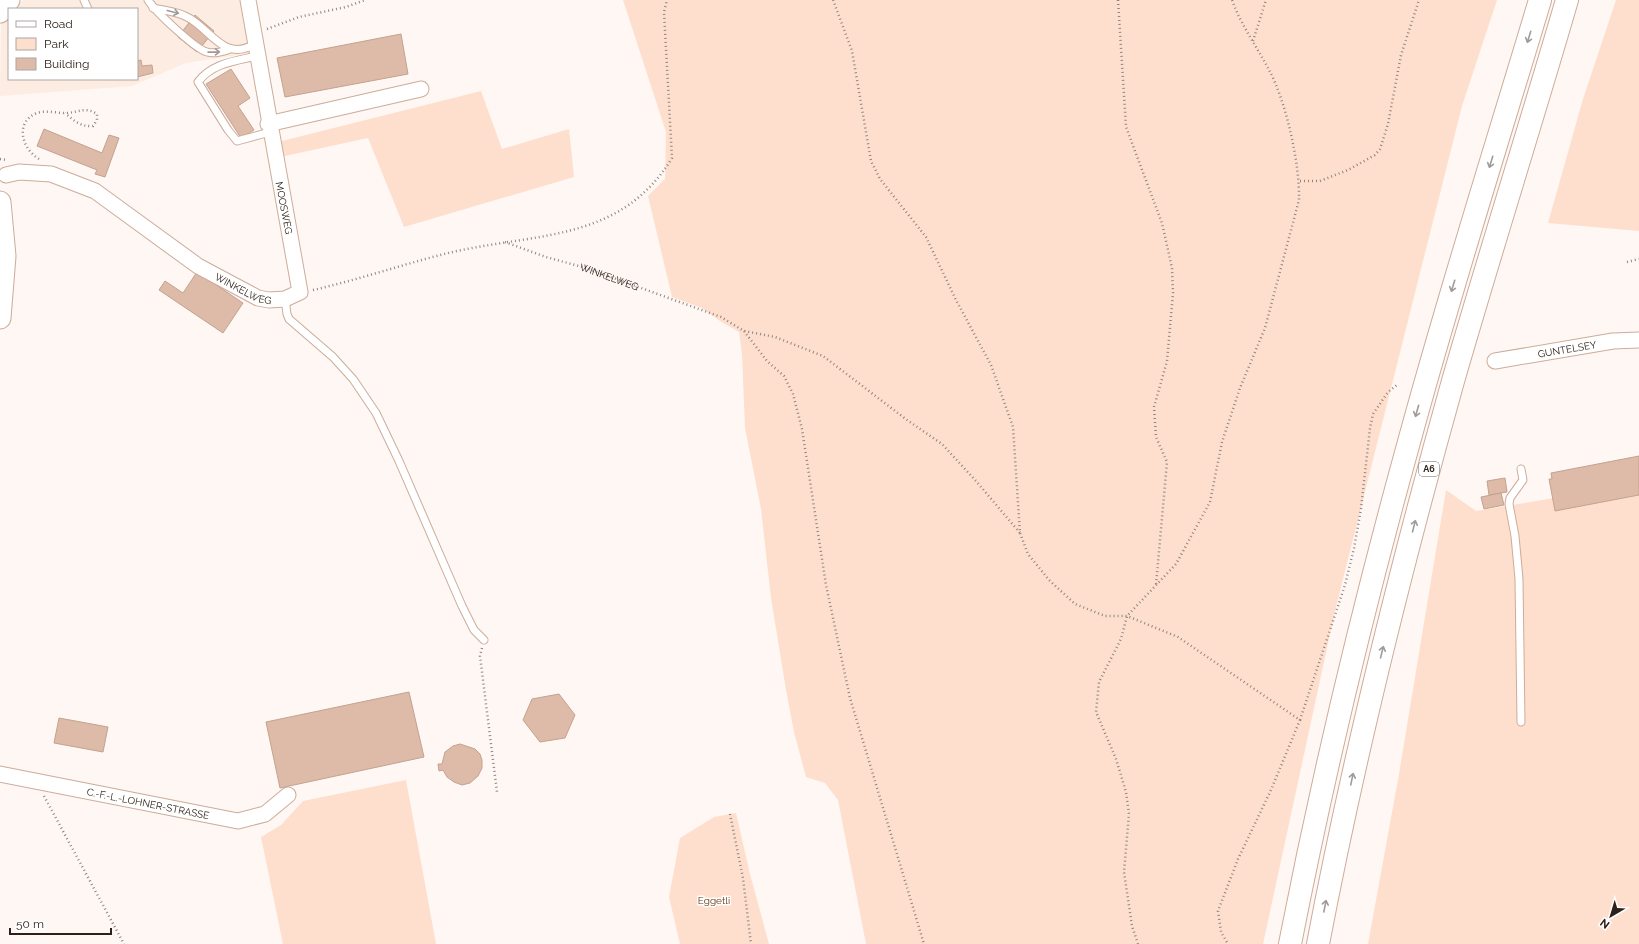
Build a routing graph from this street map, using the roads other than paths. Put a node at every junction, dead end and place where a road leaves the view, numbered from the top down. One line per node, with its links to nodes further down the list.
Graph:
1 (148, 0): 5 (lane)
2 (248, 0): 6 (street, MOOSWEG)
3 (1540, 0): 22 (highway, one-way to 22)
4 (1568, 0): 23 (highway, A6, one-way to 4)
5 (153, 8): 7 (lane, one-way to 7); 7 (lane, one-way to 7)
6 (255, 45): 7 (lane); 9 (street, MOOSWEG); 9 (lane)
7 (228, 50)
8 (421, 89): 9 (street)
9 (269, 128): 12 (street, MOOSWEG)
10 (6, 175): 13 (street, WINKELWEG)
11 (0, 202): 14 (main road)
12 (300, 292): 13 (street, WINKELWEG)
13 (285, 299): 18 (lane)
14 (0, 318)
15 (1639, 340): 16 (street, GUNTELSEY)
16 (1495, 361)
17 (1521, 469): 19 (lane)
18 (484, 640)
19 (1521, 722)
20 (0, 774): 21 (street, C.-F.-L.-LOHNER-STRASSE)
21 (288, 794)
22 (1290, 944)
23 (1318, 944)

